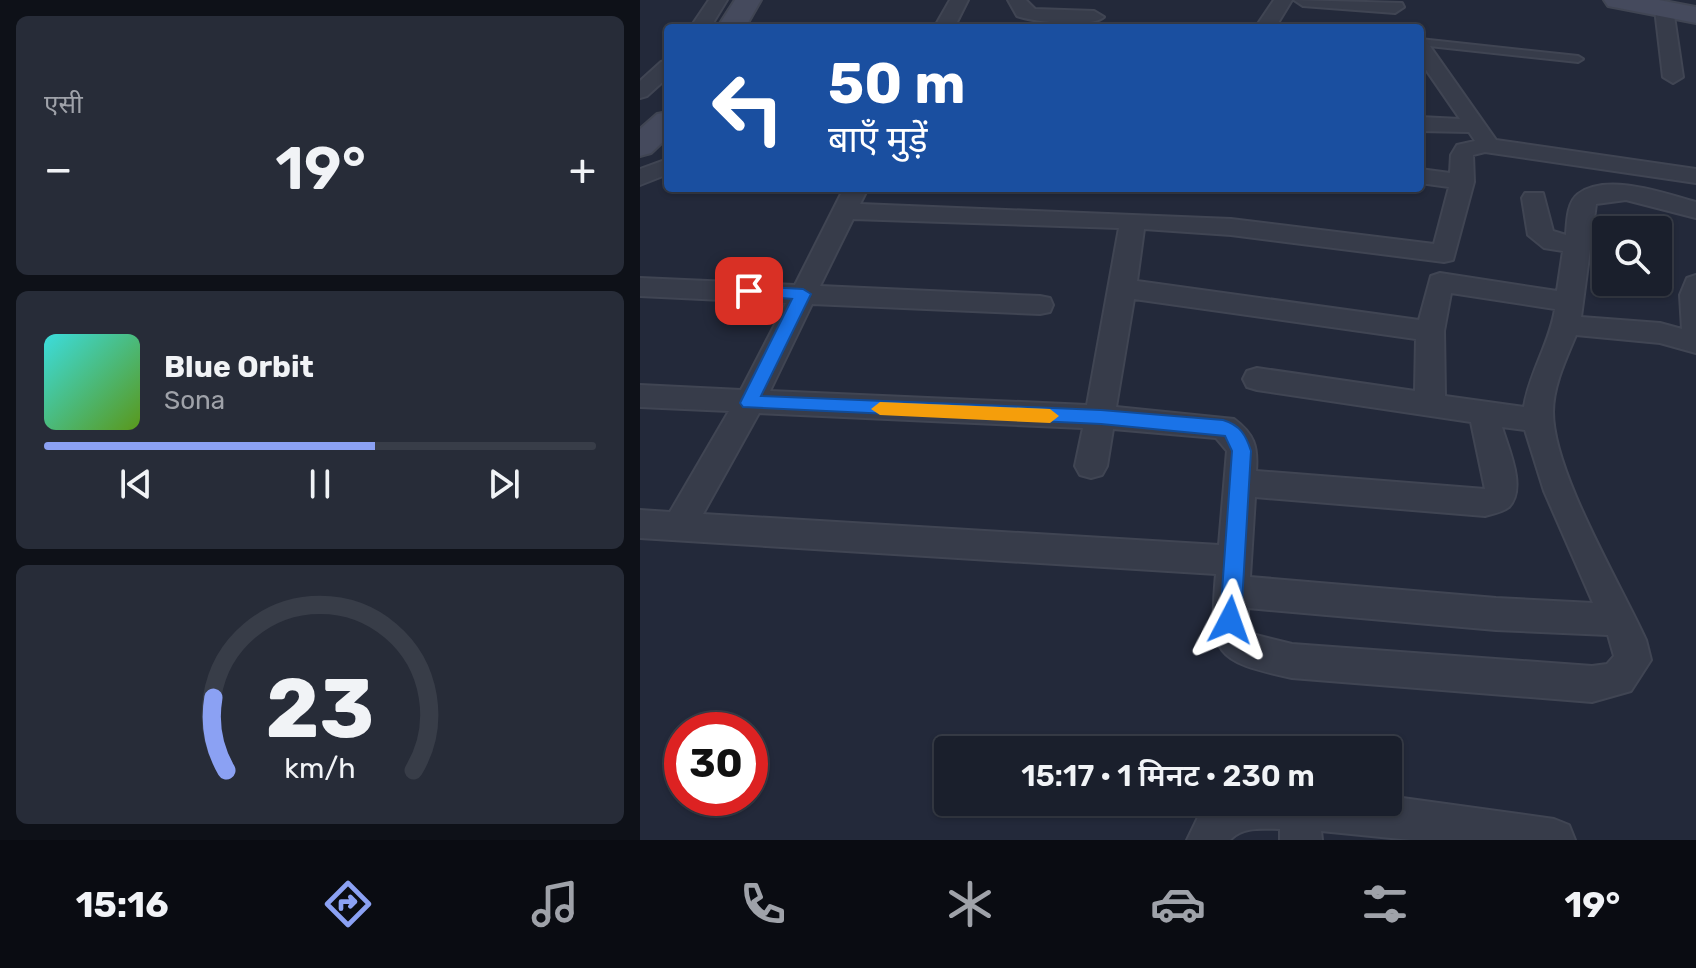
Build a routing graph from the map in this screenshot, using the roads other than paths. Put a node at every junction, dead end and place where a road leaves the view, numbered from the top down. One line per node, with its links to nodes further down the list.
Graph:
1 (718, 0): 12 (street)
2 (748, 0): 13 (street)
3 (959, 0): 14 (street)
4 (1017, 0): 11 (street)
5 (1283, 0): 15 (street)
6 (1303, 0): 8 (street)
7 (1617, 0): 9 (street)
8 (1393, 4): 16 (street)
9 (1653, 5): 10 (street); 21 (street)
10 (1696, 15)
11 (1094, 17)
12 (703, 24)
13 (733, 24)
14 (946, 24)
15 (1268, 24)
16 (1406, 24)
17 (1424, 52): 19 (lane)
18 (1424, 55): 23 (street)
19 (1578, 59)
20 (664, 70): 24 (street)
21 (1673, 77)
22 (1424, 89): 23 (street)
23 (1449, 91): 26 (street)
24 (640, 92)
25 (1424, 125): 26 (street)
26 (1481, 135): 28 (street); 31 (street)
27 (664, 168): 30 (street)
28 (1696, 176)
29 (1424, 177): 31 (street)
30 (640, 178)
31 (1462, 182): 37 (street)
32 (1534, 198): 36 (street)
33 (850, 199): 35 (street); 42 (street)
34 (1696, 210): 36 (street)
35 (1133, 221): 37 (street); 41 (street)
36 (1577, 245): 44 (street)
37 (1444, 254): 38 (street)
38 (1440, 282): 44 (street); 45 (street)
39 (1696, 284): 46 (street)
40 (640, 287): 42 (street)
41 (1123, 288): 45 (street); 53 (street)
42 (803, 294): 43 (street); 50 (street)
43 (1040, 305)
44 (1568, 314): 47 (street); 54 (street)
45 (1430, 331): 51 (street)
46 (1696, 333)
47 (1696, 343)
48 (1257, 379): 51 (street)
49 (640, 396): 50 (street)
50 (749, 403): 53 (street); 58 (street)
51 (1430, 405): 52 (street)
52 (1484, 413): 54 (street); 56 (street)
53 (1101, 417): 55 (street); 56 (street)
54 (1539, 421): 60 (street)
55 (1091, 466)
56 (1240, 483): 59 (street)
57 (640, 524): 58 (street)
58 (679, 527): 59 (street)
59 (1234, 576): 60 (street); 60 (street)
60 (1619, 620)
61 (1301, 824): 62 (street); 63 (street)
62 (1452, 834): 64 (street)
63 (1208, 840)
64 (1554, 840)

